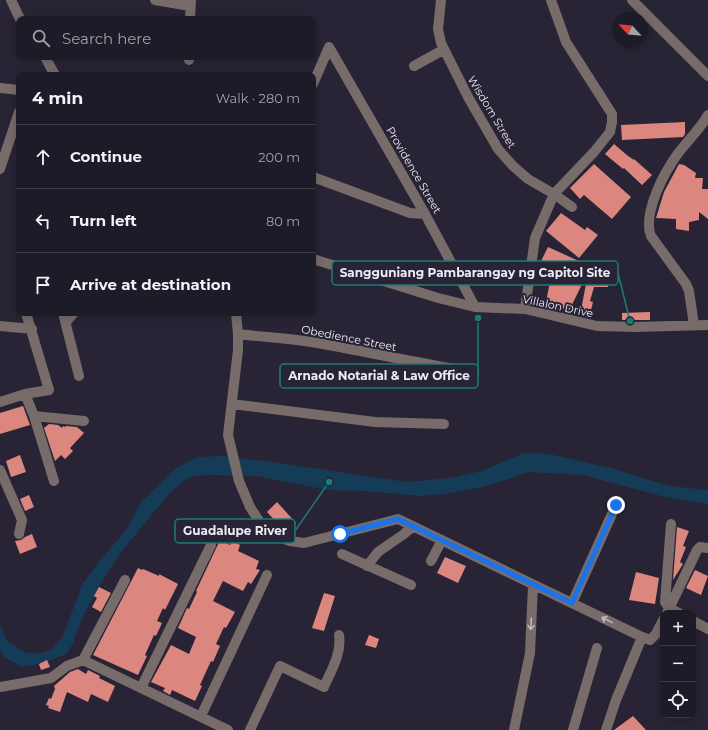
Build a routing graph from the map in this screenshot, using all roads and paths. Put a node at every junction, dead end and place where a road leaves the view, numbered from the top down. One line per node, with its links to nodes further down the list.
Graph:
1 (11, 0): 7 (street)
2 (155, 0): 6 (street)
3 (441, 0): 9 (street, Wisdom Street)
4 (550, 0): 21 (street)
5 (632, 0): 13 (street)
6 (191, 3): 8 (street)
7 (19, 16)
8 (190, 16)
9 (443, 50): 11 (street); 21 (street, Wisdom Street)
10 (47, 60): 12 (street)
11 (414, 66)
12 (53, 72)
13 (708, 76)
14 (316, 77): 23 (street, Providence Street)
15 (0, 88): 16 (street)
16 (16, 90)
17 (708, 115): 30 (street)
18 (16, 121): 19 (street)
19 (0, 169)
20 (316, 177): 23 (street)
21 (554, 194): 22 (street, Wisdom Street); 26 (street)
22 (572, 207)
23 (425, 214): 25 (street, Providence Street)
24 (316, 261): 25 (street, Villalon Drive)
25 (475, 307): 26 (street, Villalon Drive)
26 (525, 309): 30 (street, Villalon Drive)
27 (27, 316): 33 (street)
28 (236, 316): 34 (street)
29 (65, 318): 36 (street)
30 (694, 325): 31 (street, Villalon Drive)
31 (708, 325)
32 (0, 326): 33 (street)
33 (32, 329): 37 (street)
34 (238, 334): 35 (street, Obedience Street); 39 (street)
35 (455, 370)
36 (79, 376)
37 (25, 394): 38 (street); 40 (street)
38 (0, 402)
39 (232, 404): 42 (street); 47 (street)
40 (34, 416): 41 (street); 44 (street)
41 (84, 421)
42 (444, 424)
43 (0, 470): 48 (street)
44 (54, 481)
45 (616, 505): 59 (street)
46 (671, 524): 60 (street)
47 (413, 526): 49 (street); 54 (street)
48 (19, 534)
49 (442, 540): 53 (street); 58 (street)
50 (211, 545): 69 (street)
51 (708, 548): 60 (street)
52 (342, 554): 54 (street)
53 (431, 561)
54 (367, 566): 57 (street)
55 (267, 575): 70 (street)
56 (125, 580): 67 (street)
57 (411, 585)
58 (534, 585): 59 (street); 73 (street, one-way to 73)
59 (572, 603): 65 (street, one-way to 59)
60 (668, 610)
61 (696, 622): 63 (street)
62 (660, 626): 65 (street)
63 (708, 628)
64 (339, 636): 72 (street)
65 (642, 637): 75 (street)
66 (597, 648): 74 (street)
67 (83, 660): 68 (street); 69 (street)
68 (0, 687)
69 (142, 688): 70 (street)
70 (201, 716): 71 (street)
71 (228, 730)
72 (250, 730)
73 (514, 730)
74 (573, 730)
75 (606, 730)

